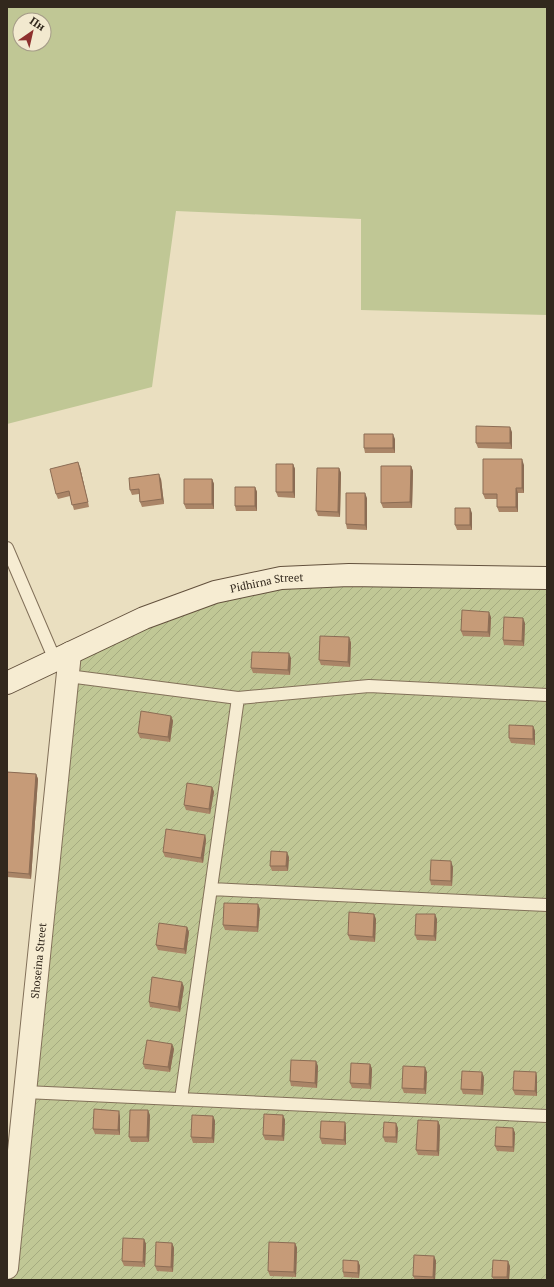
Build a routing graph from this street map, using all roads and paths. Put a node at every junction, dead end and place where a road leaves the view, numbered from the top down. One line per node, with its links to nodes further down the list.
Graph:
1 (7, 548): 3 (lane)
2 (547, 578): 3 (street, Pidhirna Street)
3 (64, 663): 4 (street, Pidhirna Street); 6 (lane); 9 (street, Shoseina Street)
4 (7, 683)
5 (547, 695): 6 (lane)
6 (238, 698): 7 (lane)
7 (211, 889): 8 (lane); 10 (lane)
8 (547, 905)
9 (25, 1092): 10 (lane); 12 (street, Shoseina Street)
10 (181, 1099): 11 (lane)
11 (547, 1116)
12 (7, 1268)

